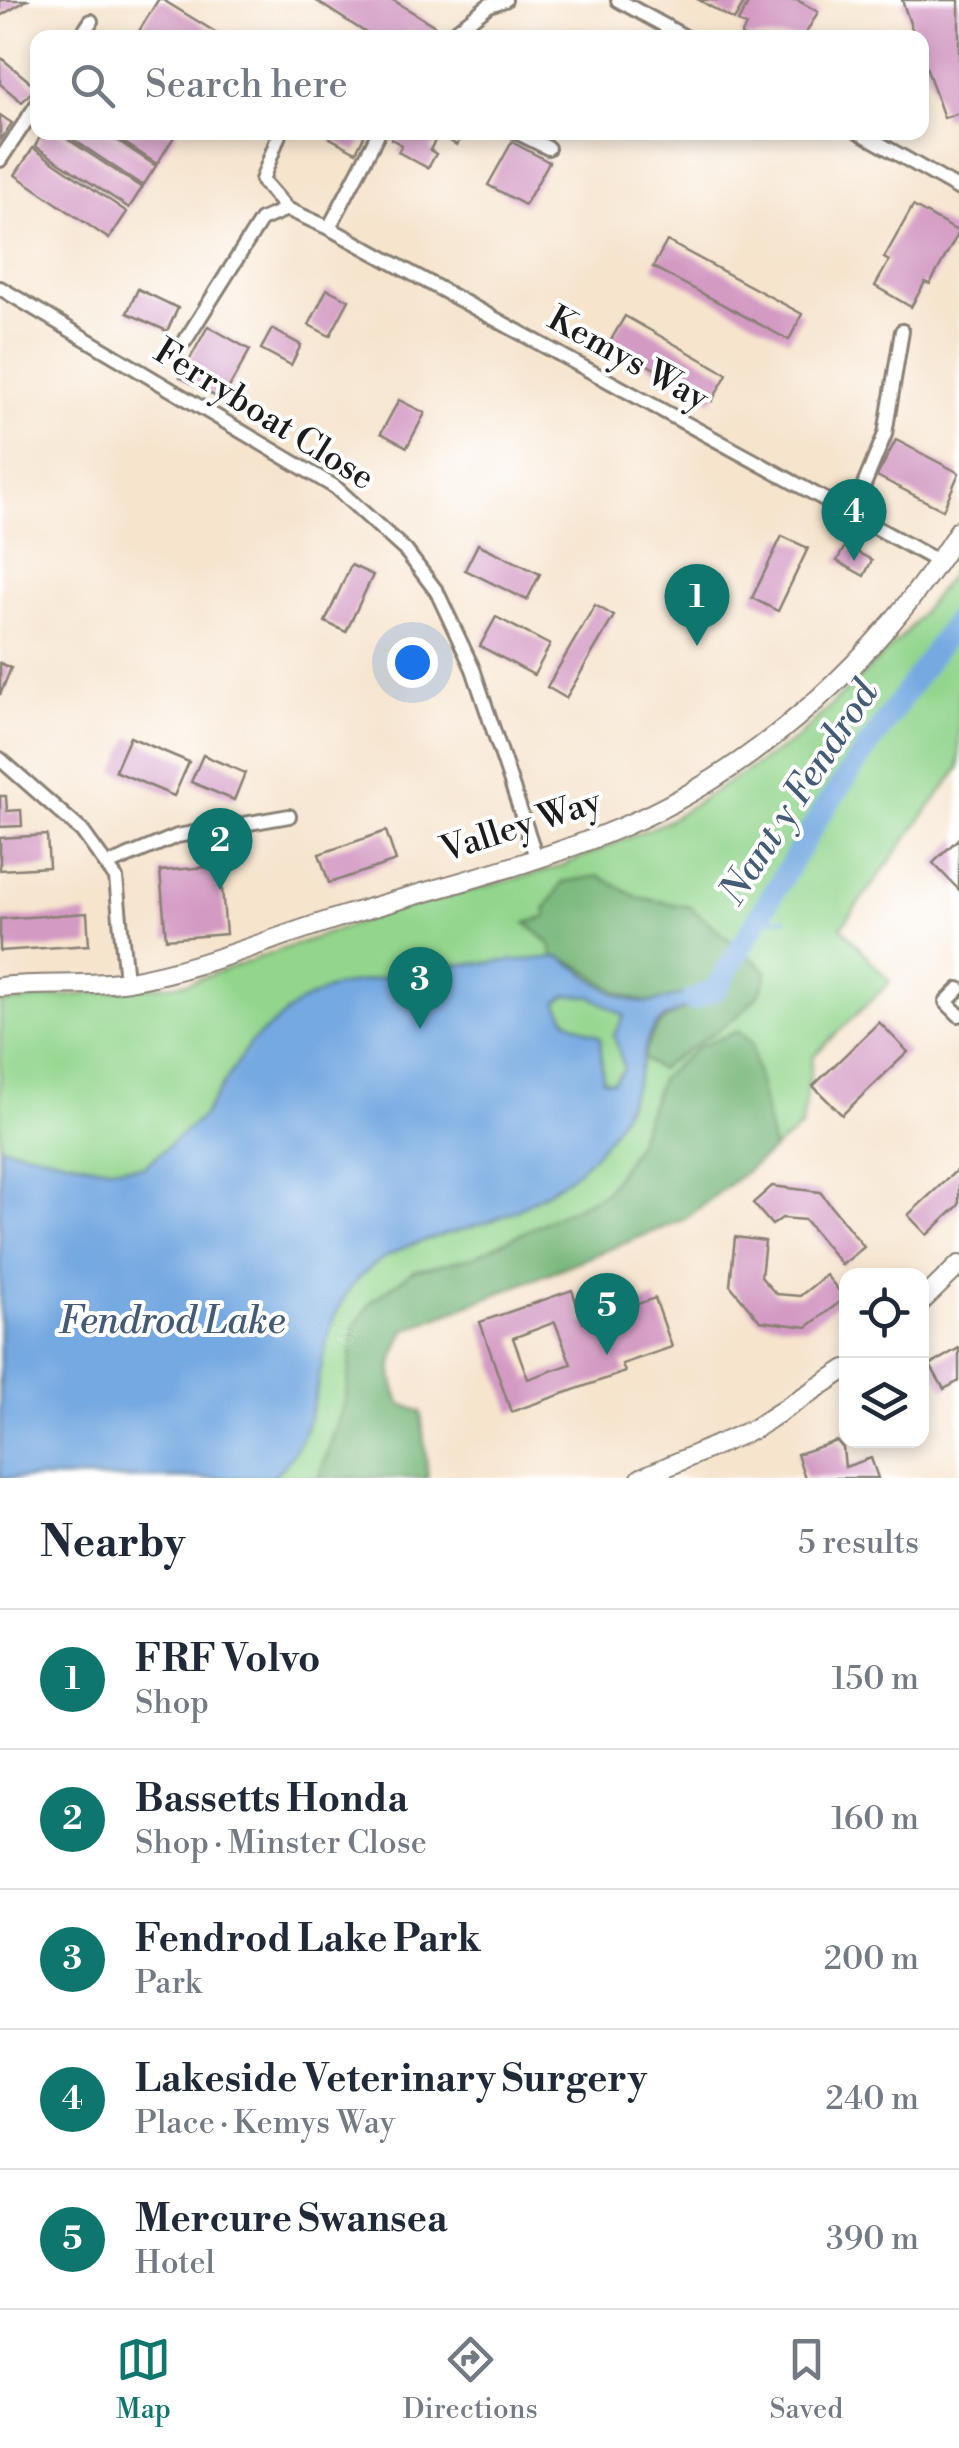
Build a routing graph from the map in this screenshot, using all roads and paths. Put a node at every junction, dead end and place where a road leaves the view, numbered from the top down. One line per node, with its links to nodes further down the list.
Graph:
1 (505, 0): 5 (street)
2 (618, 0): 6 (street)
3 (91, 21): 4 (street)
4 (85, 30)
5 (457, 30)
6 (672, 30)
7 (30, 115): 13 (street)
8 (277, 140): 15 (street)
9 (375, 140): 16 (street)
10 (532, 140): 12 (street)
11 (873, 140): 14 (street)
12 (548, 148)
13 (0, 160)
14 (959, 189)
15 (287, 209): 16 (street, Kemys Way); 19 (street)
16 (330, 228): 20 (street, Kemys Way)
17 (0, 288): 25 (street, Ferryboat Close)
18 (902, 331): 20 (street)
19 (185, 341)
20 (852, 514): 22 (street, Kemys Way)
21 (959, 530): 22 (street, Valley Way)
22 (939, 562): 25 (street, Valley Way)
23 (0, 759): 26 (street)
24 (289, 816): 26 (street)
25 (536, 860): 27 (street, Valley Way)
26 (107, 866): 27 (street)
27 (126, 981): 28 (street, Valley Way)
28 (0, 987)
29 (959, 989): 30 (street)
30 (959, 1015)
31 (959, 1265): 32 (street)
32 (929, 1294)
33 (839, 1374): 34 (street)
34 (640, 1478)

